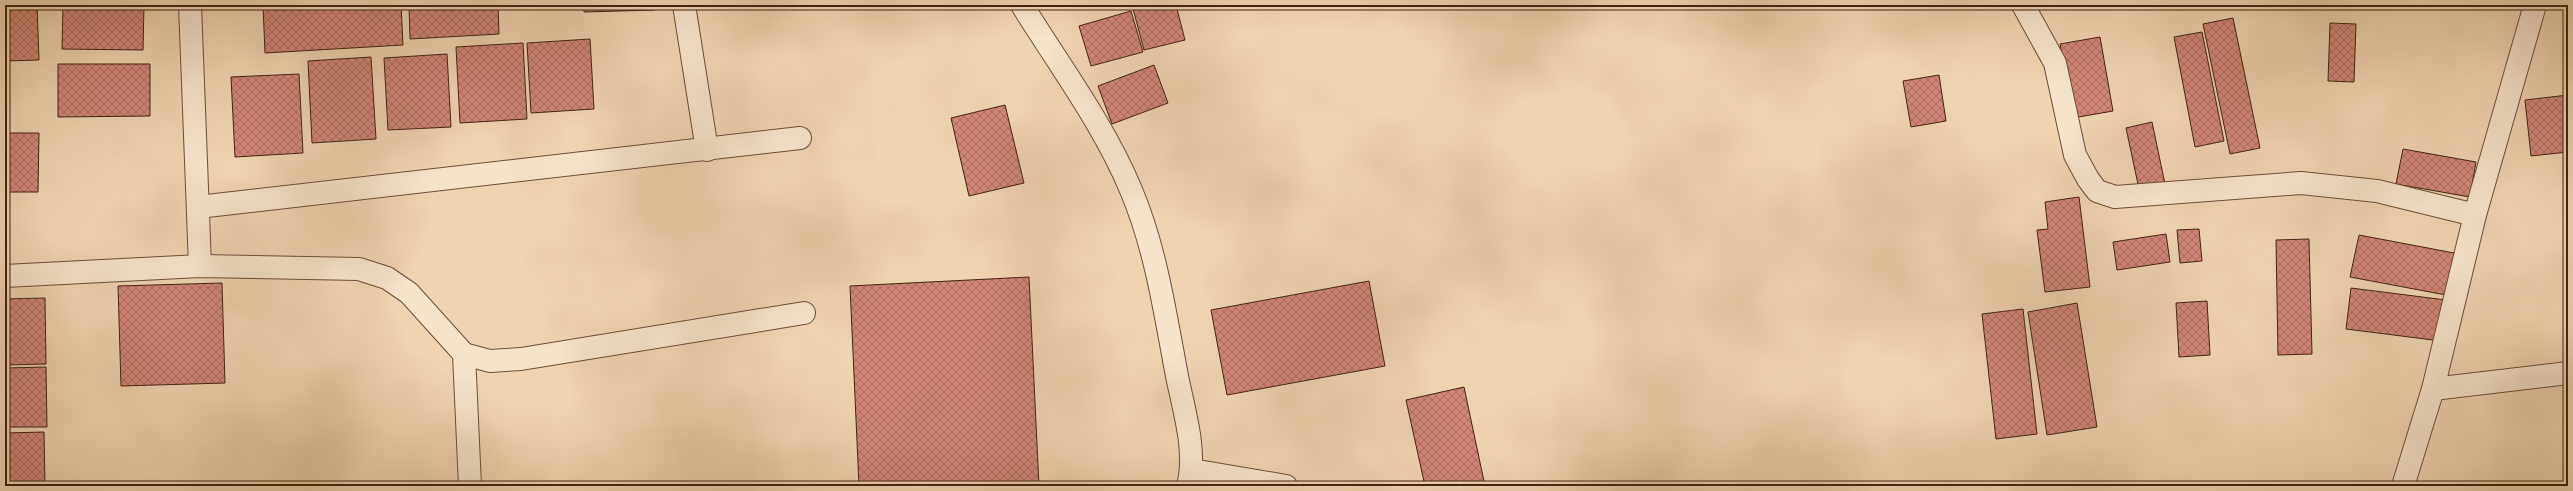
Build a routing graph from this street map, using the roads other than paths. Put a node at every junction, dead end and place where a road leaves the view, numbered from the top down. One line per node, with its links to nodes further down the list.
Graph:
1 (190, 5): 8 (street)
2 (684, 5): 7 (street)
3 (1022, 5): 16 (street)
4 (2023, 5): 9 (street)
5 (2535, 5): 9 (street)
6 (800, 138): 7 (street)
7 (707, 150): 8 (street)
8 (198, 206): 10 (street)
9 (2475, 215): 15 (street)
10 (200, 266): 11 (street); 13 (street)
11 (5, 276)
12 (804, 312): 13 (street)
13 (464, 354): 17 (street)
14 (2568, 373): 15 (street)
15 (2433, 389): 19 (street)
16 (1190, 478): 18 (street)
17 (470, 486)
18 (1286, 486)
19 (2403, 486)

